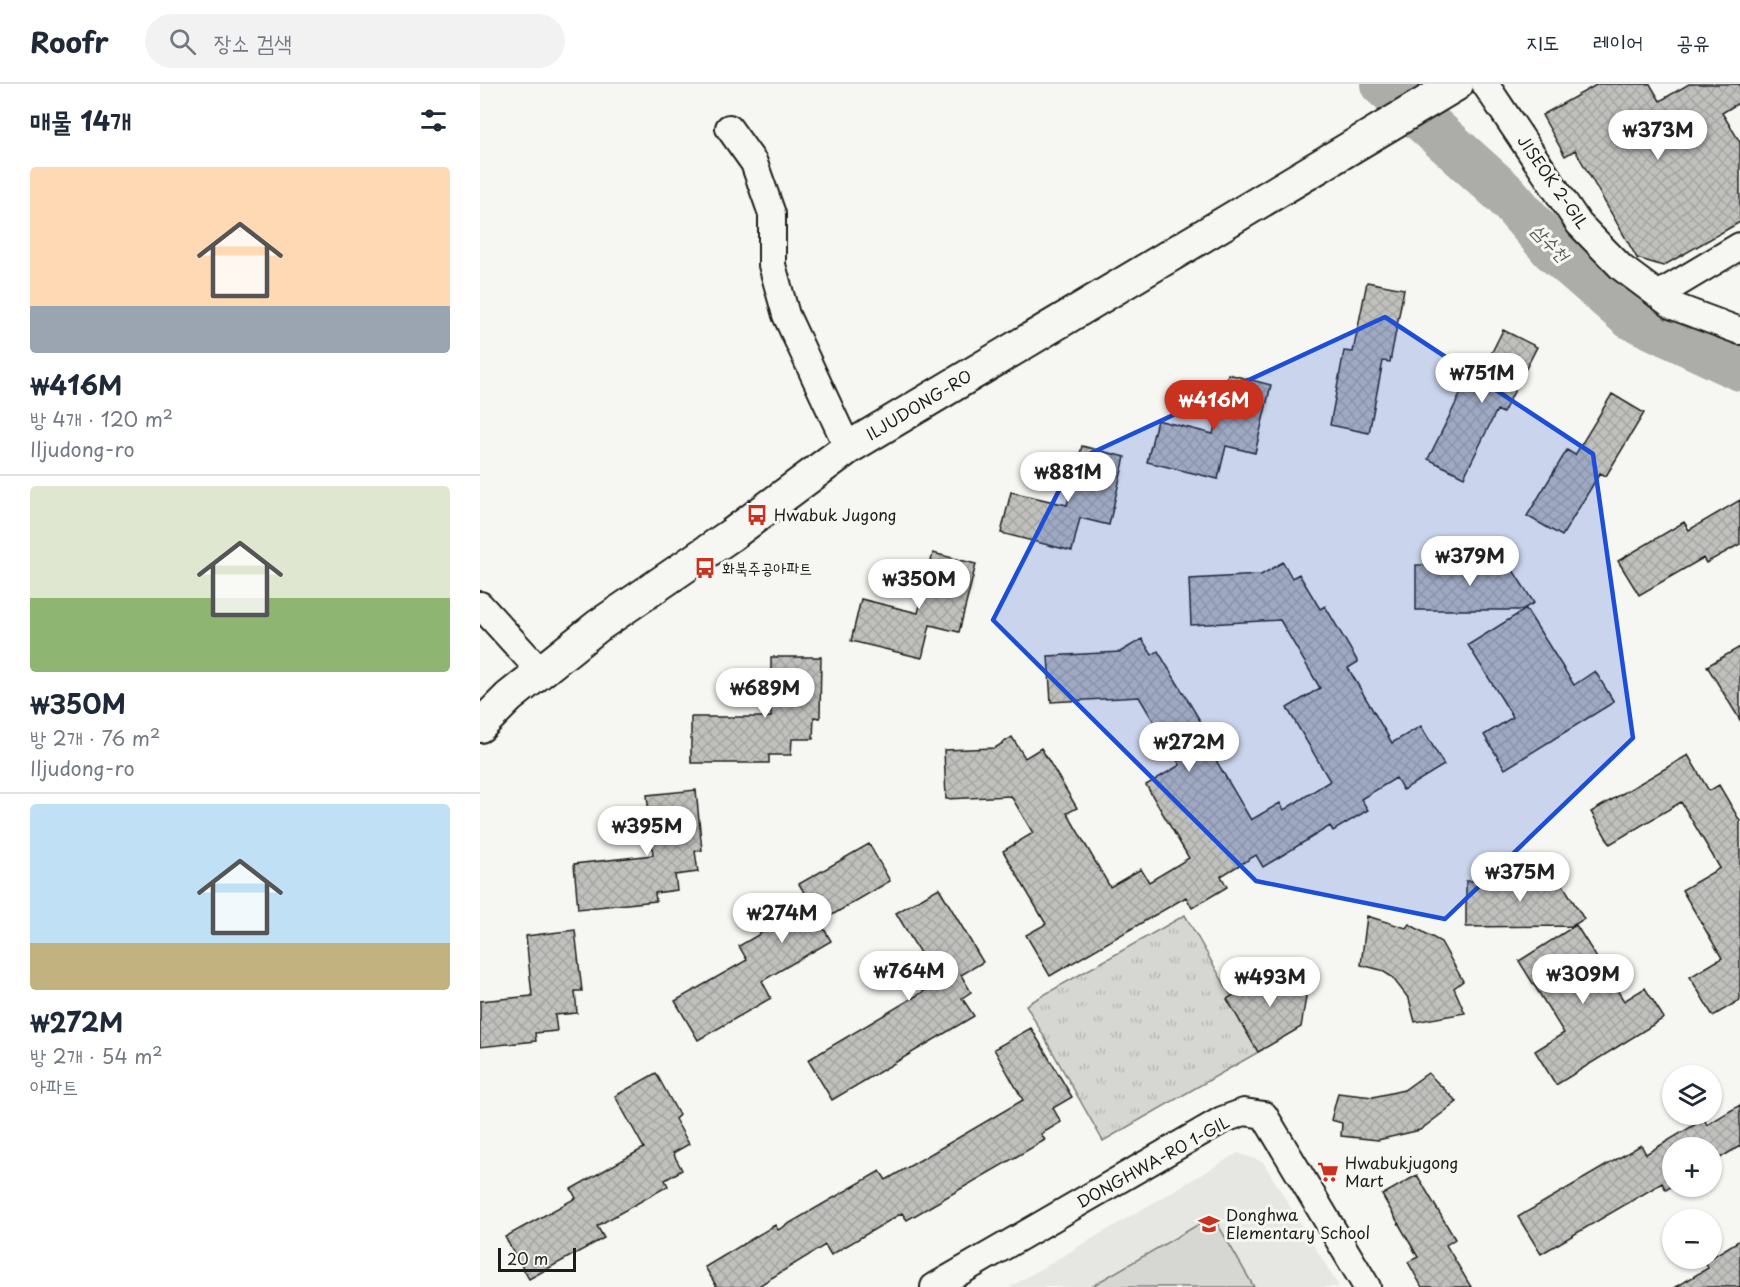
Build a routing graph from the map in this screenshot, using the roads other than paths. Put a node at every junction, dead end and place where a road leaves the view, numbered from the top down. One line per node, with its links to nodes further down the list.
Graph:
1 (1457, 84): 7 (main road, ILJUDONG-RO)
2 (1485, 84): 5 (street, JISEOK 2-GIL)
3 (729, 128): 7 (street)
4 (1740, 246): 5 (street)
5 (1658, 295): 6 (street, JISEOK 2-GIL)
6 (1740, 331)
7 (848, 448): 9 (main road, ILJUDONG-RO)
8 (480, 605): 9 (street)
9 (541, 672): 10 (main road, ILJUDONG-RO)
10 (480, 726)
11 (934, 1287): 12 (street, DONGHWA-RO 1-GIL)
12 (1367, 1287)

